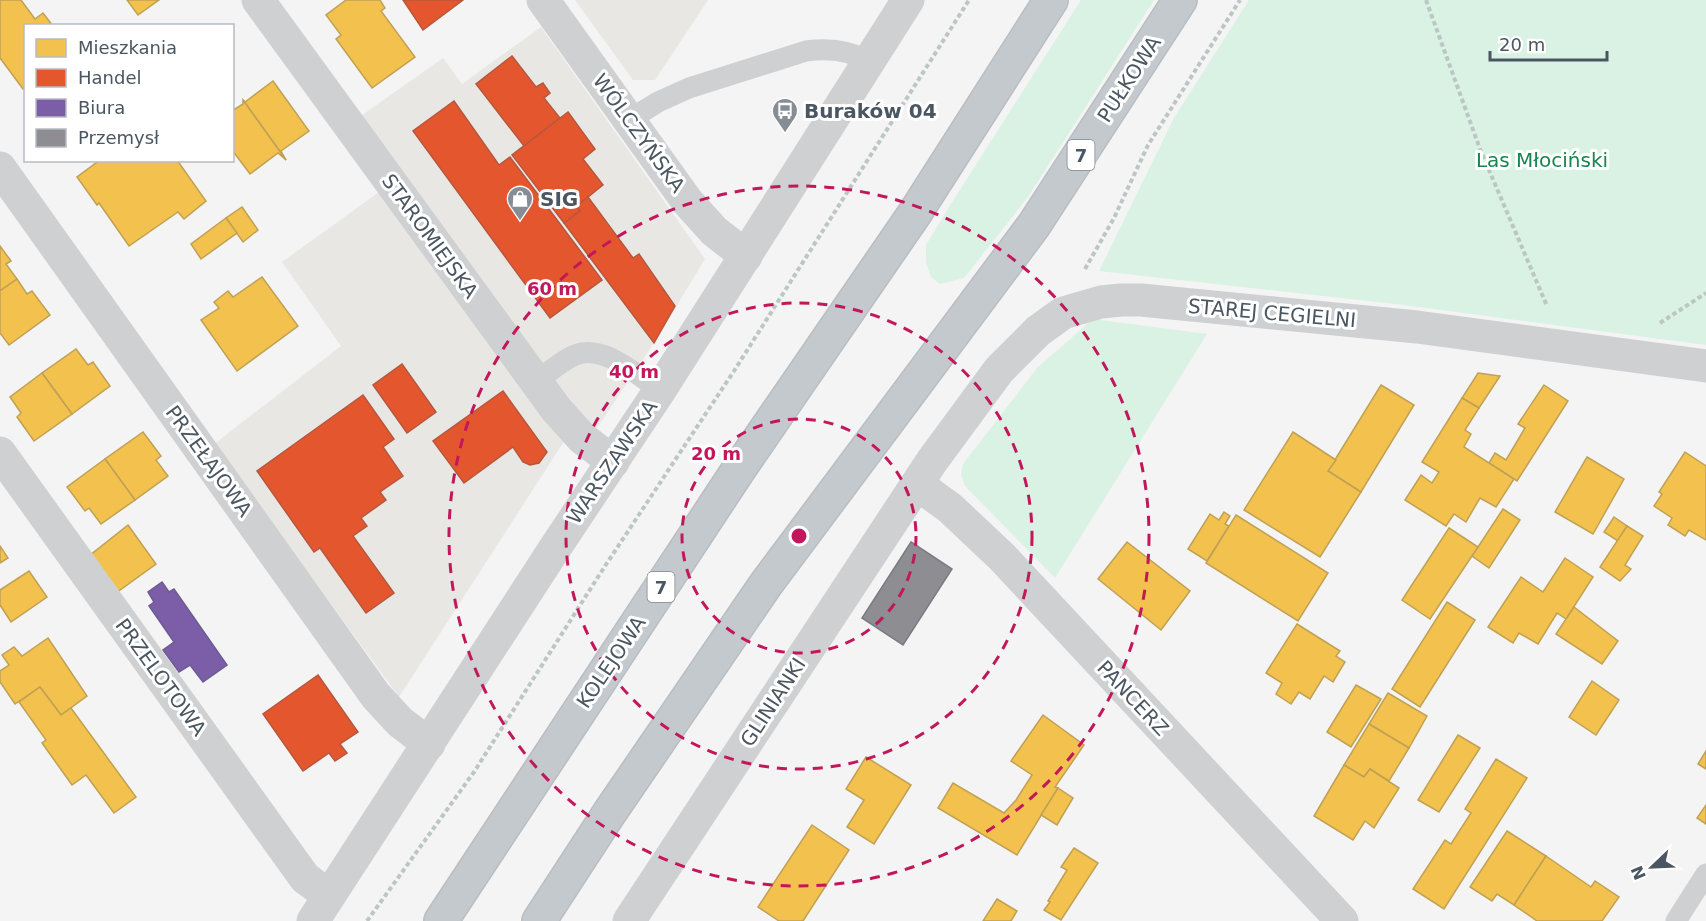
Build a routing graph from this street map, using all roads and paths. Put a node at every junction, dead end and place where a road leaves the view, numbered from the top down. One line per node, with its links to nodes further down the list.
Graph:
1 (258, 0): 16 (street, STAROMIEJSKA)
2 (543, 0): 10 (street, WÓLCZYŃSKA)
3 (908, 0): 9 (street, WARSZAWSKA)
4 (969, 0): 24 (path)
5 (1051, 0): 25 (highway, KOLEJOWA / 7)
6 (1180, 0): 26 (highway, PUŁKOWA / 7)
7 (1240, 0): 13 (path)
8 (1426, 0): 14 (path)
9 (869, 61): 10 (lane); 12 (street, WARSZAWSKA)
10 (629, 120): 12 (street, WÓLCZYŃSKA)
11 (0, 168): 21 (street, PRZEŁAJOWA)
12 (746, 256): 17 (street, WARSZAWSKA)
13 (1063, 313): 14 (street, STAREJ CEGIELNI); 20 (street, STAREJ CEGIELNI)
14 (1565, 346): 15 (street, STAREJ CEGIELNI)
15 (1706, 366)
16 (536, 382): 17 (lane); 19 (street, STAROMIEJSKA)
17 (660, 390): 19 (street, WARSZAWSKA)
18 (0, 453): 23 (street, PRZELOTOWA)
19 (613, 462): 21 (street, WARSZAWSKA)
20 (917, 484): 27 (street, GLINIANKI); 28 (street, PANCERZ)
21 (429, 744): 23 (street, WARSZAWSKA)
22 (1706, 874): 29 (lane)
23 (320, 908)
24 (367, 921)
25 (441, 921)
26 (539, 921)
27 (629, 921)
28 (1342, 921)
29 (1676, 921)

